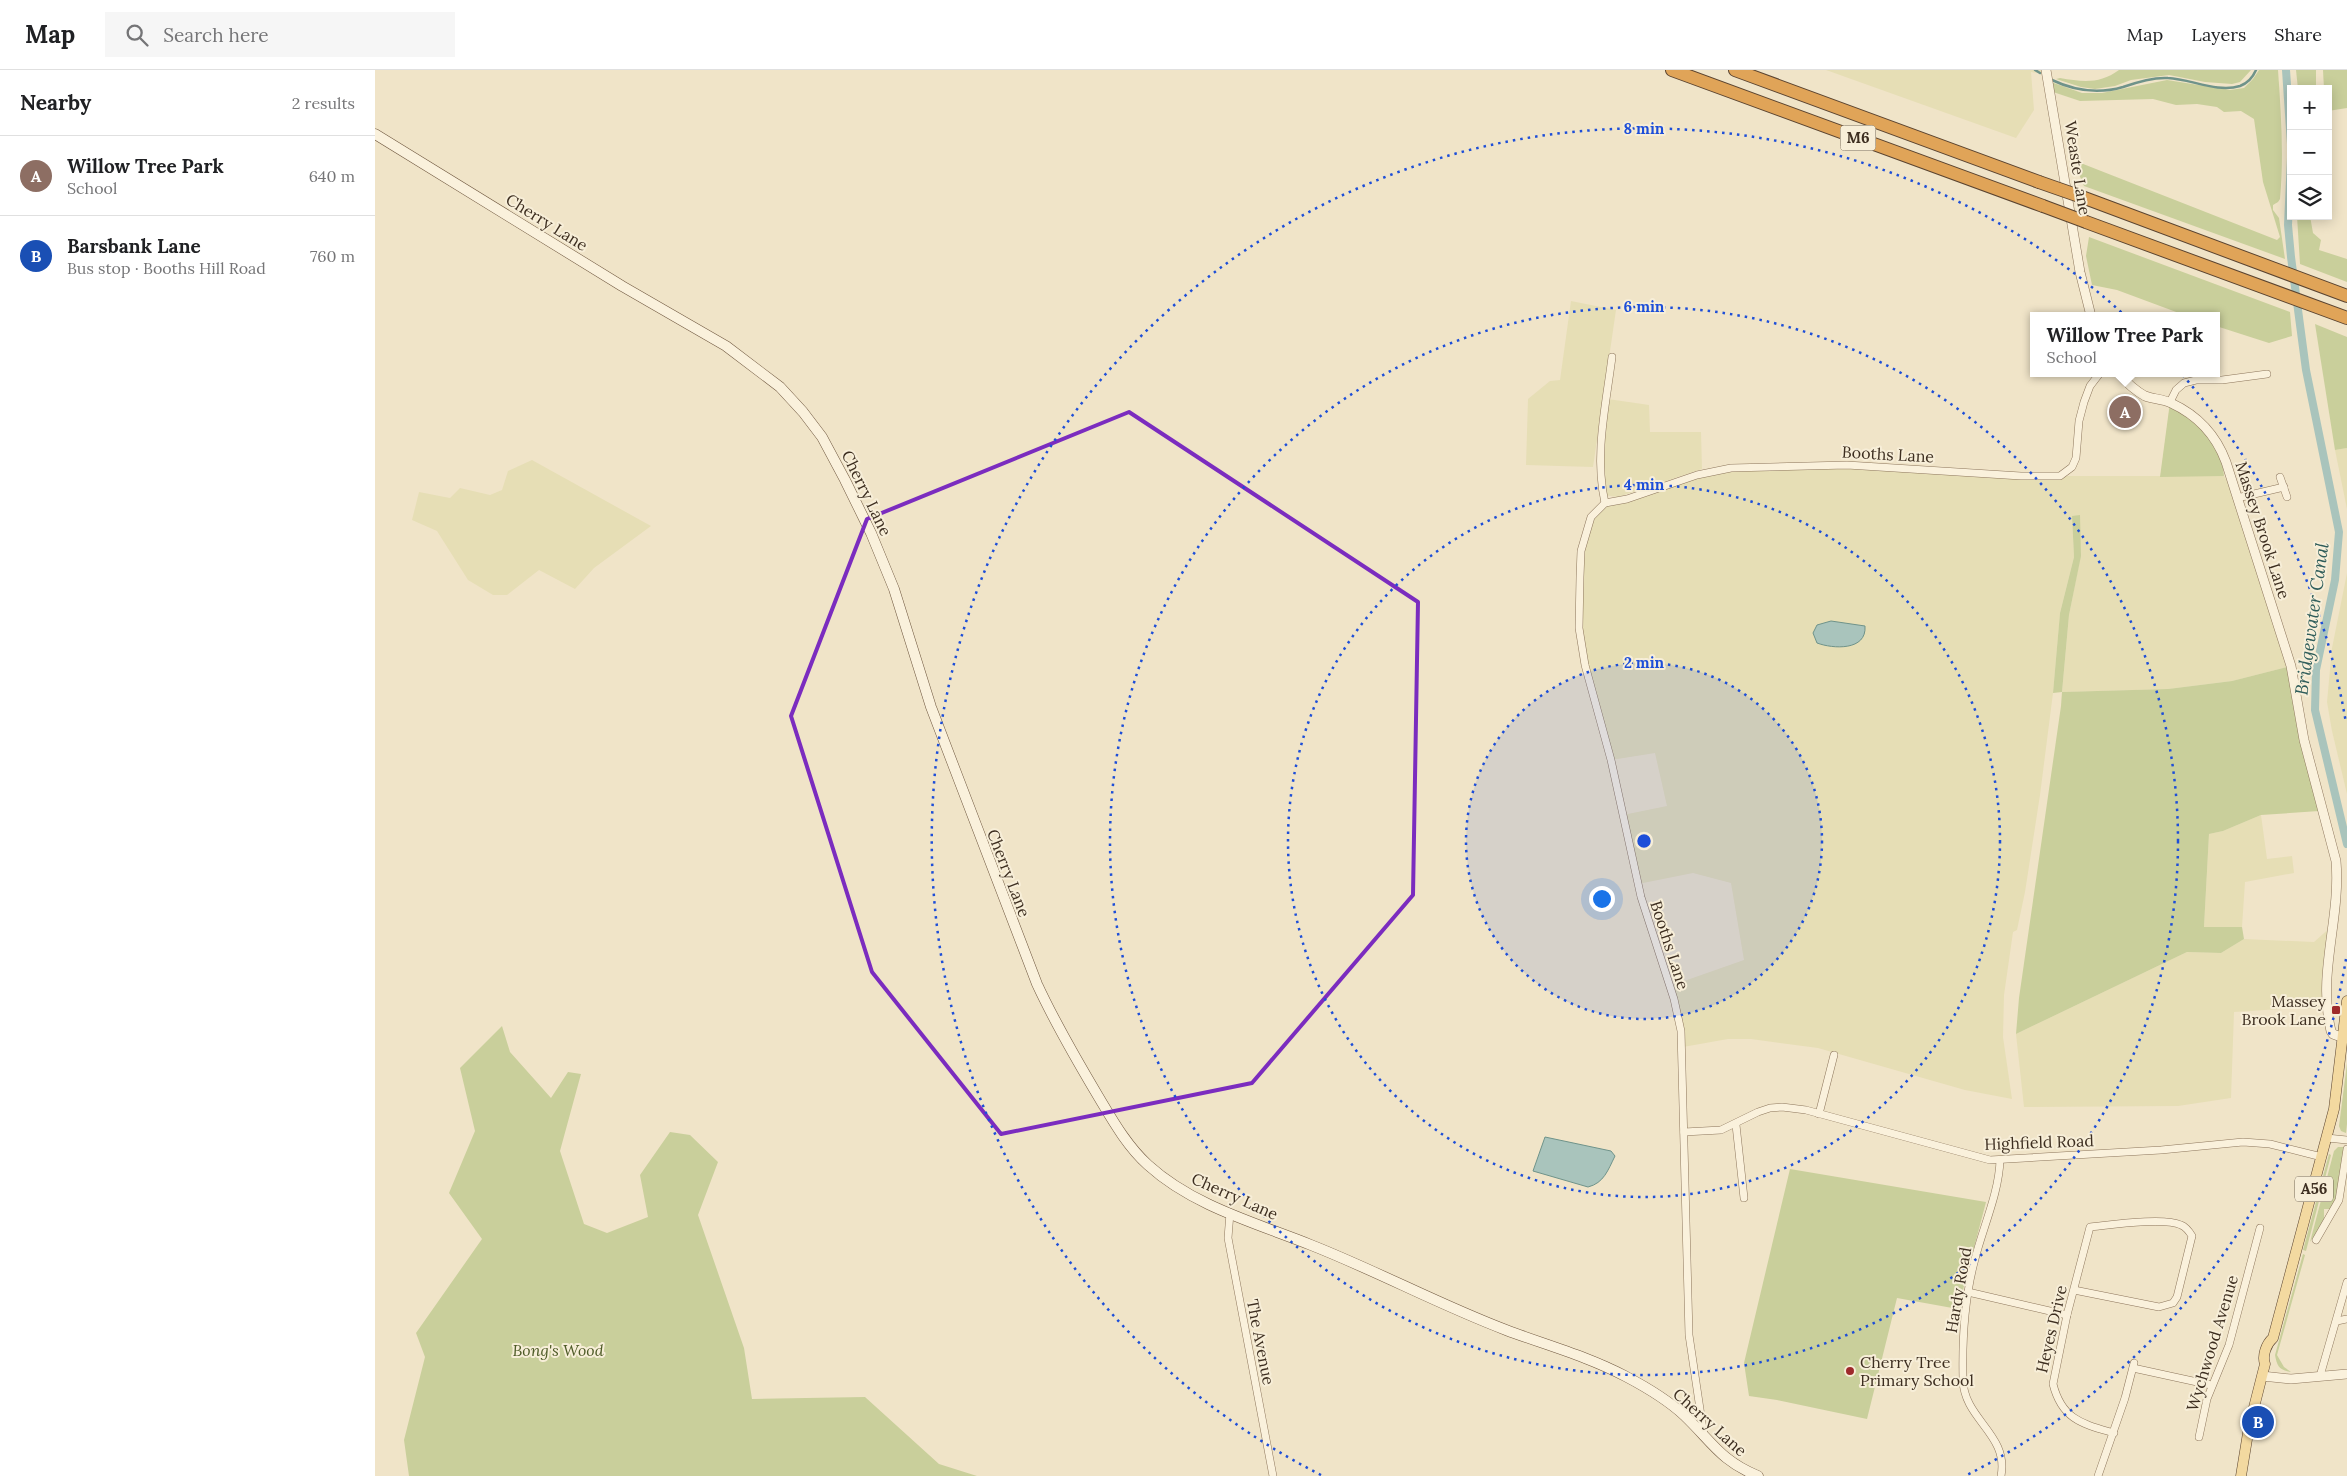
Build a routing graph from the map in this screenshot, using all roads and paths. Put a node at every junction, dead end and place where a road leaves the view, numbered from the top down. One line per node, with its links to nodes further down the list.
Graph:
1 (1672, 70): 7 (highway, M6, bridge)
2 (1735, 70): 5 (highway, M6, bridge)
3 (2046, 70): 6 (street, Weaste Lane)
4 (375, 134): 30 (main road, Cherry Lane)
5 (2347, 296)
6 (2090, 312)
7 (2347, 318)
8 (1612, 357): 17 (street)
9 (2267, 374): 12 (street)
10 (2097, 377): 17 (street, Booths Lane)
11 (2123, 377): 12 (street, Massey Brook Lane)
12 (2170, 402): 16 (street, Massey Brook Lane)
13 (2280, 477): 14 (street)
14 (2284, 487): 15 (street); 16 (street)
15 (2287, 496)
16 (2237, 498): 19 (street, Massey Brook Lane)
17 (1605, 503): 23 (street, Booths Lane)
18 (2347, 1001): 19 (main road, A56)
19 (2341, 1037): 24 (main road, A56)
20 (1834, 1055): 21 (street)
21 (1819, 1114): 22 (street, Highfield Road); 28 (street, Highfield Road)
22 (1736, 1125): 23 (street, Highfield Road); 29 (street)
23 (1684, 1132): 43 (street, Booths Lane)
24 (2327, 1138): 25 (street); 27 (main road, A56)
25 (2347, 1140)
26 (2347, 1149): 32 (street)
27 (2322, 1157): 28 (street, Highfield Road); 40 (main road, A56)
28 (2000, 1160): 35 (street, Hardy Road)
29 (1744, 1198)
30 (1230, 1213): 44 (main road, Cherry Lane); 48 (street, The Avenue)
31 (2260, 1228): 42 (street, Wychwood Avenue)
32 (2316, 1240)
33 (2347, 1282): 38 (street)
34 (2074, 1290): 34 (street, Heyes Drive); 36 (street, Heyes Drive)
35 (1968, 1292): 36 (street); 50 (street, Hardy Road)
36 (2067, 1315): 45 (street, Heyes Drive)
37 (2347, 1319): 38 (street)
38 (2337, 1321): 41 (street)
39 (2347, 1374): 41 (street)
40 (2262, 1376): 41 (street); 52 (main road, A56)
41 (2320, 1376)
42 (2211, 1386): 45 (street); 46 (street, Wychwood Avenue)
43 (1700, 1408): 44 (street); 47 (street, Booths Lane)
44 (1685, 1416): 47 (main road, Cherry Lane)
45 (2114, 1433): 51 (street)
46 (2199, 1437)
47 (1704, 1438): 49 (main road, Cherry Lane)
48 (1273, 1476)
49 (1758, 1476)
50 (2001, 1476)
51 (2099, 1476)
52 (2241, 1476)

